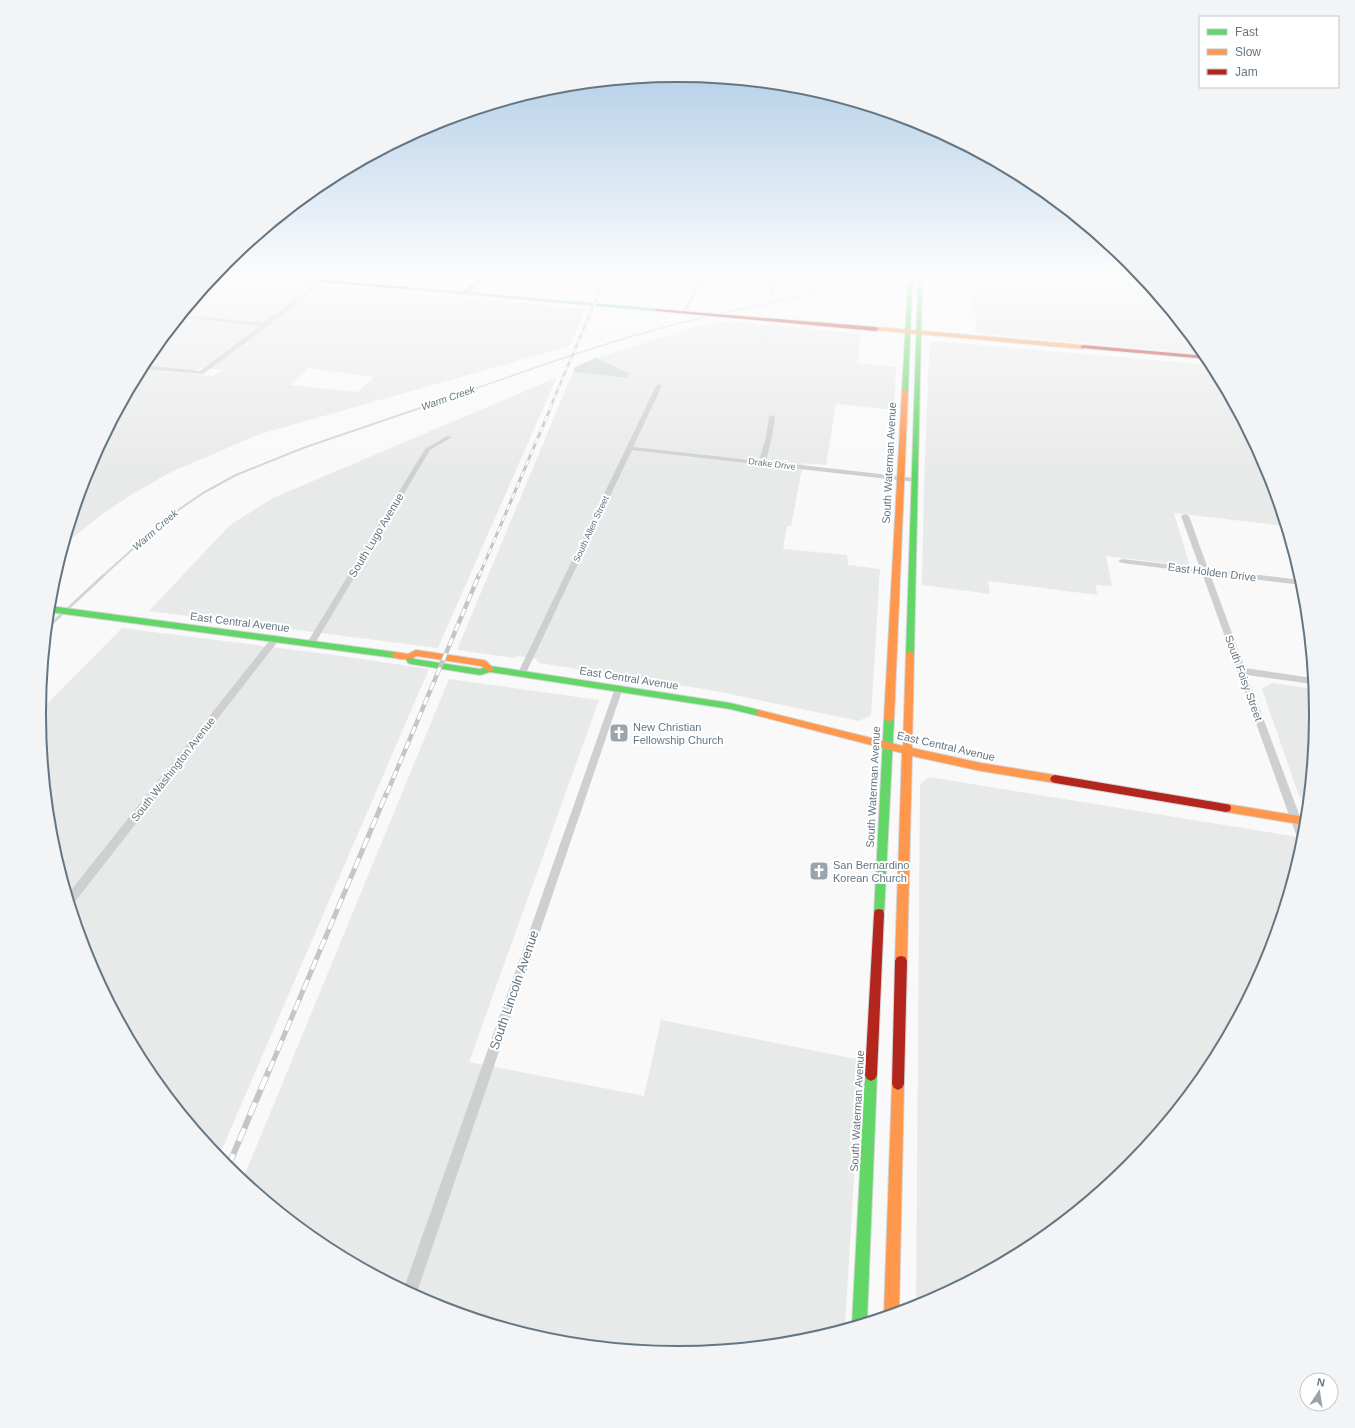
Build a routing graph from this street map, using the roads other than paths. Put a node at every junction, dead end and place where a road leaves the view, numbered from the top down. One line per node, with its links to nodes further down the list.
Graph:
1 (242, 343): 6 (street)
2 (908, 343): 12 (main road, South Waterman Avenue)
3 (919, 343): 13 (main road, South Waterman Avenue)
4 (1030, 343): 5 (main road)
5 (1199, 357)
6 (149, 368)
7 (659, 386): 10 (street, South Allen Street)
8 (772, 417): 11 (street)
9 (449, 437): 22 (street, South Lugo Avenue)
10 (629, 448): 11 (street, Drake Drive); 24 (street, South Allen Street)
11 (762, 462): 12 (street, Drake Drive)
12 (900, 479): 13 (street, Drake Drive); 17 (main road, South Waterman Avenue)
13 (915, 480): 20 (main road, South Waterman Avenue)
14 (1185, 516): 16 (street, South Foisy Street)
15 (1122, 561): 16 (street, East Holden Drive)
16 (1206, 571): 18 (street, East Holden Drive); 23 (street, South Foisy Street)
17 (895, 576): 20 (main road); 27 (main road, South Waterman Avenue)
18 (1295, 582)
19 (55, 610): 21 (main road, East Central Avenue)
20 (911, 622): 28 (main road, South Waterman Avenue)
21 (276, 638): 22 (main road, East Central Avenue); 31 (street, South Washington Avenue)
22 (311, 643): 24 (main road, East Central Avenue)
23 (1241, 671): 25 (street); 29 (street, South Foisy Street)
24 (522, 673): 26 (main road, East Central Avenue)
25 (1308, 680)
26 (618, 688): 27 (main road, East Central Avenue); 32 (street, South Lincoln Avenue)
27 (887, 745): 28 (main road, East Central Avenue); 34 (main road, South Waterman Avenue)
28 (908, 751): 30 (main road, East Central Avenue); 33 (main road, South Waterman Avenue)
29 (1300, 819)
30 (1300, 821)
31 (74, 895)
32 (412, 1286)
33 (891, 1308)
34 (859, 1318)

